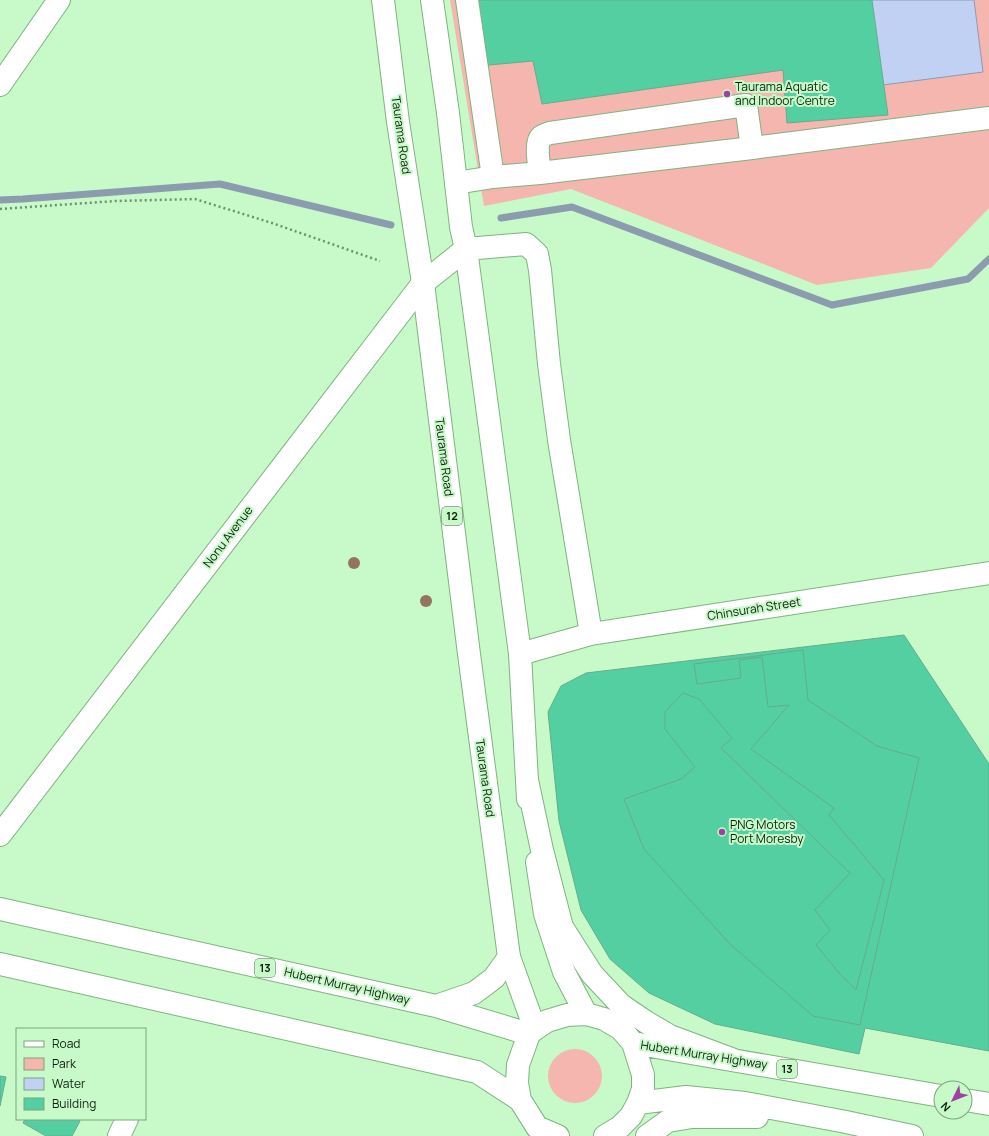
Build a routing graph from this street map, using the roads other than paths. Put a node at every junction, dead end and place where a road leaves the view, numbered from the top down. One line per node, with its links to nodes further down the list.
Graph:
1 (59, 0): 5 (main road)
2 (383, 0): 12 (main road, Taurama Road / 12)
3 (432, 0): 10 (main road)
4 (467, 0): 9 (main road)
5 (0, 85)
6 (989, 118): 7 (main road)
7 (752, 148): 8 (main road); 8 (main road)
8 (540, 173): 9 (main road)
9 (493, 177): 10 (main road)
10 (456, 183): 11 (main road)
11 (466, 249): 12 (main road, Nonu Avenue); 14 (main road); 15 (main road)
12 (423, 283): 17 (main road, Nonu Avenue); 19 (main road, Taurama Road / 12)
13 (989, 573): 14 (main road, Chinsurah Street)
14 (591, 634): 15 (main road, Chinsurah Street)
15 (520, 654): 16 (main road)
16 (527, 780): 22 (main road); 25 (main road)
17 (0, 835)
18 (0, 909): 21 (main road, Hubert Murray Highway / 13)
19 (509, 957): 21 (main road); 23 (main road, Taurama Road / 12)
20 (0, 964): 27 (main road)
21 (436, 1006): 23 (main road, Hubert Murray Highway / 13)
22 (586, 1014): 23 (main road); 24 (main road)
23 (532, 1031): 27 (main road)
24 (633, 1043): 25 (main road, Hubert Murray Highway / 13); 29 (main road)
25 (734, 1060): 26 (main road, Hubert Murray Highway / 13)
26 (933, 1095)
27 (520, 1100): 33 (main road)
28 (973, 1101): 30 (main road)
29 (638, 1103): 32 (main road); 36 (main road)
30 (989, 1104)
31 (127, 1120): 34 (main road)
32 (841, 1121): 37 (main road); 38 (main road)
33 (539, 1131): 35 (main road)
34 (119, 1136)
35 (558, 1136)
36 (606, 1136)
37 (648, 1136)
38 (912, 1136)

